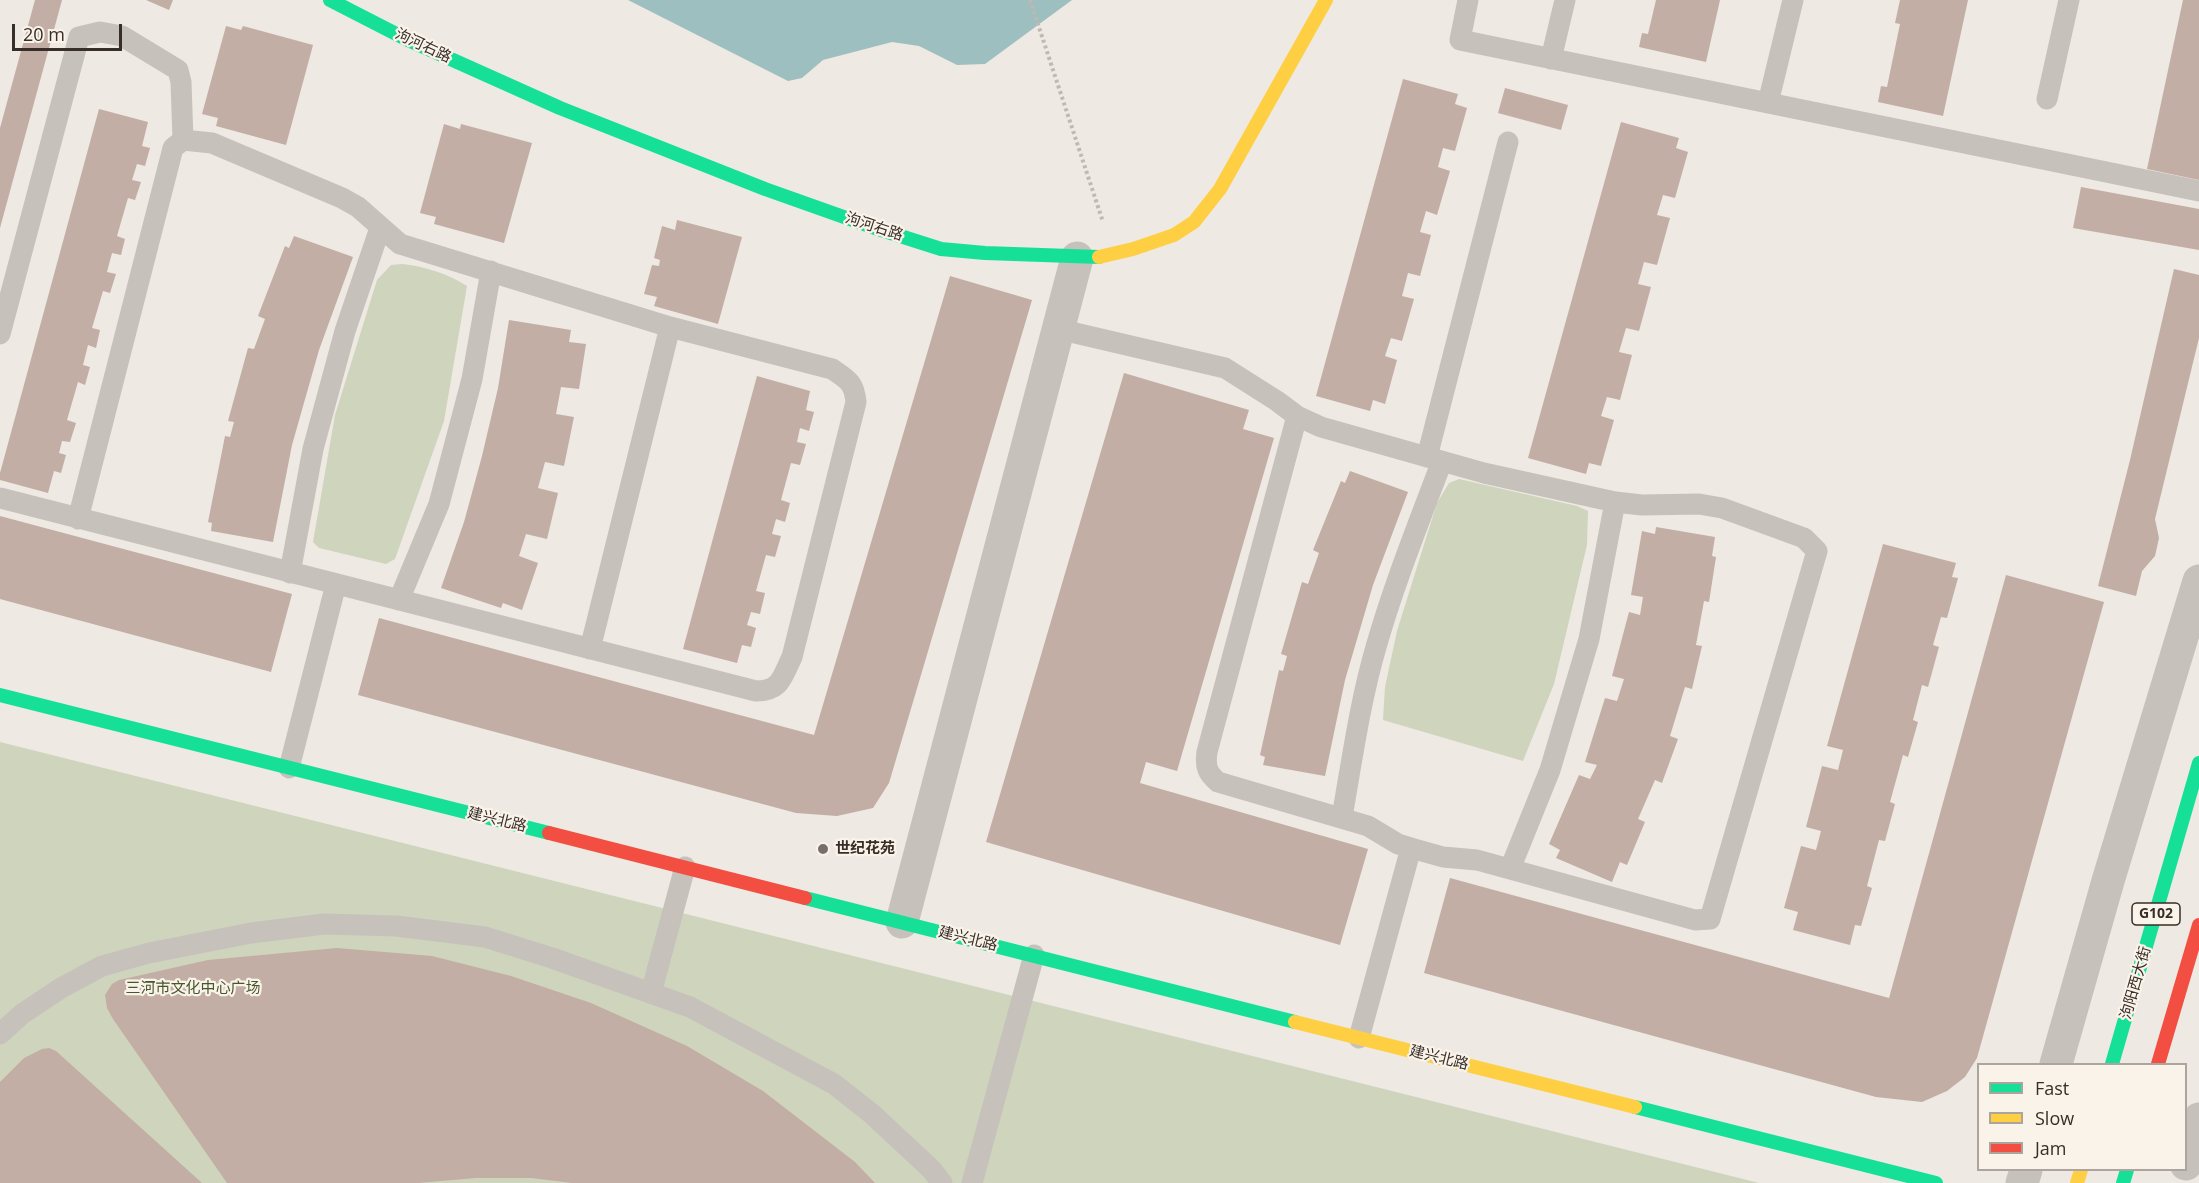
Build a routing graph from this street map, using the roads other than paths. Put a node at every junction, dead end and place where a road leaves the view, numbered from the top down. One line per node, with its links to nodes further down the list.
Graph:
1 (330, 0): 14 (main road, 泃河右路)
2 (1326, 0): 14 (main road, 泃河右路)
3 (1468, 0): 7 (lane)
4 (1565, 0): 7 (lane)
5 (1793, 0): 9 (lane)
6 (2069, 0): 8 (lane)
7 (1551, 59): 9 (lane)
8 (2047, 99)
9 (1768, 103): 12 (lane)
10 (183, 140): 13 (lane); 18 (lane); 23 (lane)
11 (1508, 142): 20 (lane)
12 (2199, 191)
13 (380, 228): 15 (lane); 24 (lane)
14 (1077, 258): 17 (street)
15 (491, 272): 16 (lane); 27 (lane)
16 (670, 327): 28 (lane); 28 (lane)
17 (1058, 329): 19 (lane); 36 (street)
18 (0, 334)
19 (1297, 416): 20 (lane); 32 (lane)
20 (1434, 459): 22 (lane); 32 (lane)
21 (0, 498): 23 (lane)
22 (1615, 502): 35 (lane); 35 (lane)
23 (78, 519): 24 (lane)
24 (290, 573): 26 (lane)
25 (2199, 581): 42 (street)
26 (336, 584): 27 (lane); 31 (lane)
27 (399, 600): 28 (lane)
28 (590, 649)
29 (0, 695): 31 (main road, 建兴北路)
30 (2199, 763): 43 (main road, 泃阳西大街 / G102)
31 (289, 768): 34 (main road, 建兴北路)
32 (1342, 817): 33 (lane)
33 (1411, 848): 35 (lane); 41 (lane)
34 (685, 867): 36 (main road, 建兴北路); 39 (lane)
35 (1510, 869)
36 (902, 922): 38 (main road, 建兴北路)
37 (2199, 925): 44 (main road, G102)
38 (1034, 956): 41 (main road, 建兴北路); 48 (lane)
39 (651, 993): 40 (lane); 47 (lane)
40 (0, 1034)
41 (1359, 1038): 49 (main road, 建兴北路)
42 (2057, 1063)
43 (2113, 1063)
44 (2159, 1063)
45 (2199, 1119): 46 (street)
46 (2187, 1161)
47 (942, 1183)
48 (972, 1183)
49 (1936, 1183)

